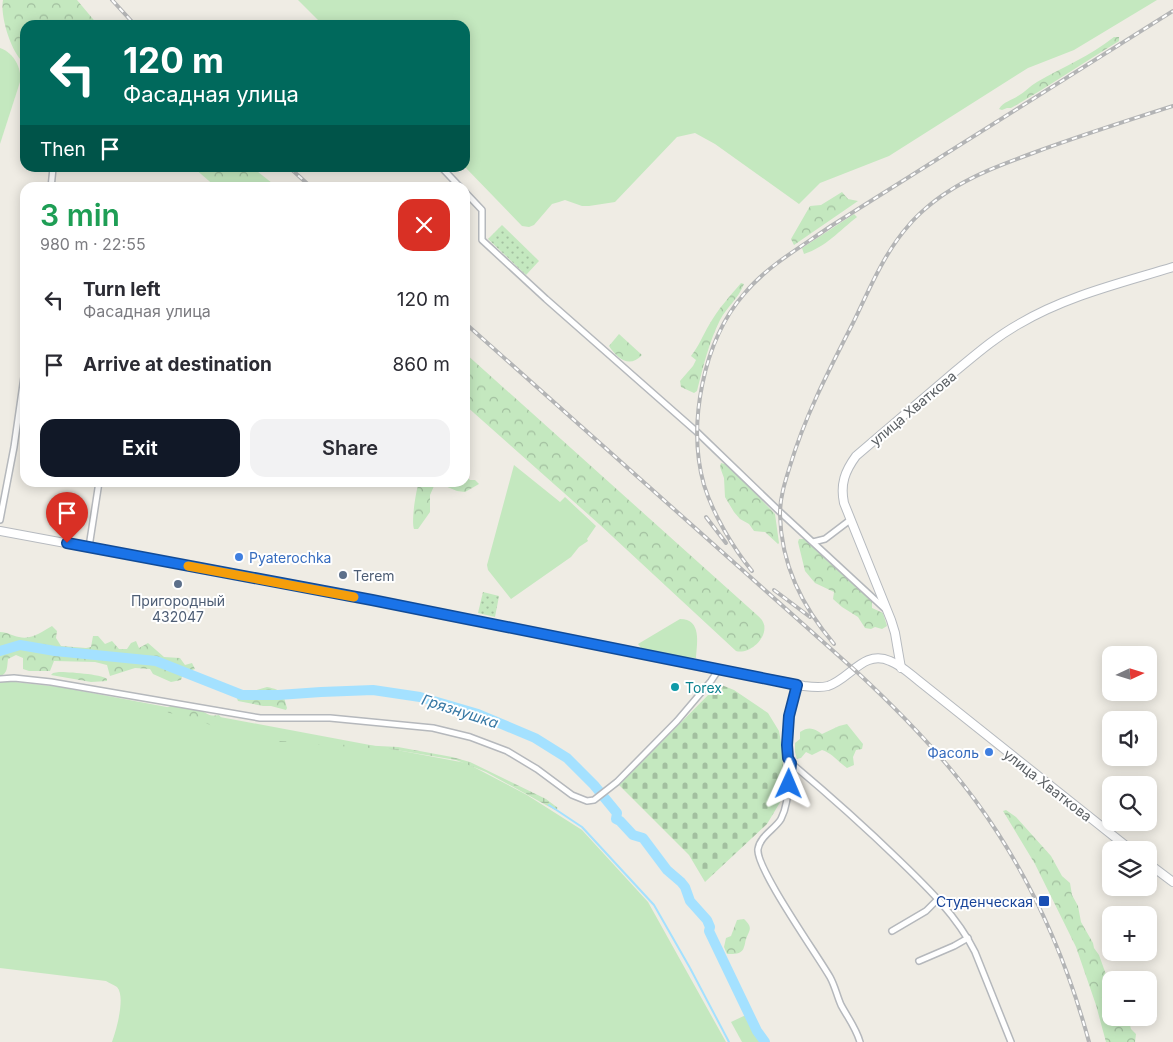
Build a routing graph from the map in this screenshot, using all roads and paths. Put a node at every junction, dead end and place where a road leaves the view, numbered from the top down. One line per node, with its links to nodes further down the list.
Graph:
1 (446, 172): 2 (street)
2 (455, 182)
3 (470, 197): 10 (street)
4 (1173, 267): 8 (main road, улица Хваткова)
5 (20, 405): 7 (street)
6 (98, 487): 11 (street)
7 (0, 520)
8 (850, 520): 10 (street); 12 (main road, улица Хваткова)
9 (0, 531): 11 (main road, улица Хваткова)
10 (813, 542): 12 (street)
11 (89, 547): 14 (main road, улица Хваткова)
12 (887, 610): 13 (main road, улица Хваткова)
13 (901, 668): 16 (main road, улица Хваткова); 18 (main road, улица Хваткова)
14 (719, 669): 15 (street); 16 (main road, улица Хваткова)
15 (0, 679)
16 (797, 685): 17 (street)
17 (791, 763): 21 (street); 25 (street)
18 (1120, 841)
19 (1157, 870): 20 (main road)
20 (1173, 882)
21 (938, 900): 22 (street); 23 (street)
22 (892, 931)
23 (968, 938): 24 (street); 26 (street)
24 (919, 962)
25 (860, 1042)
26 (1011, 1042)

